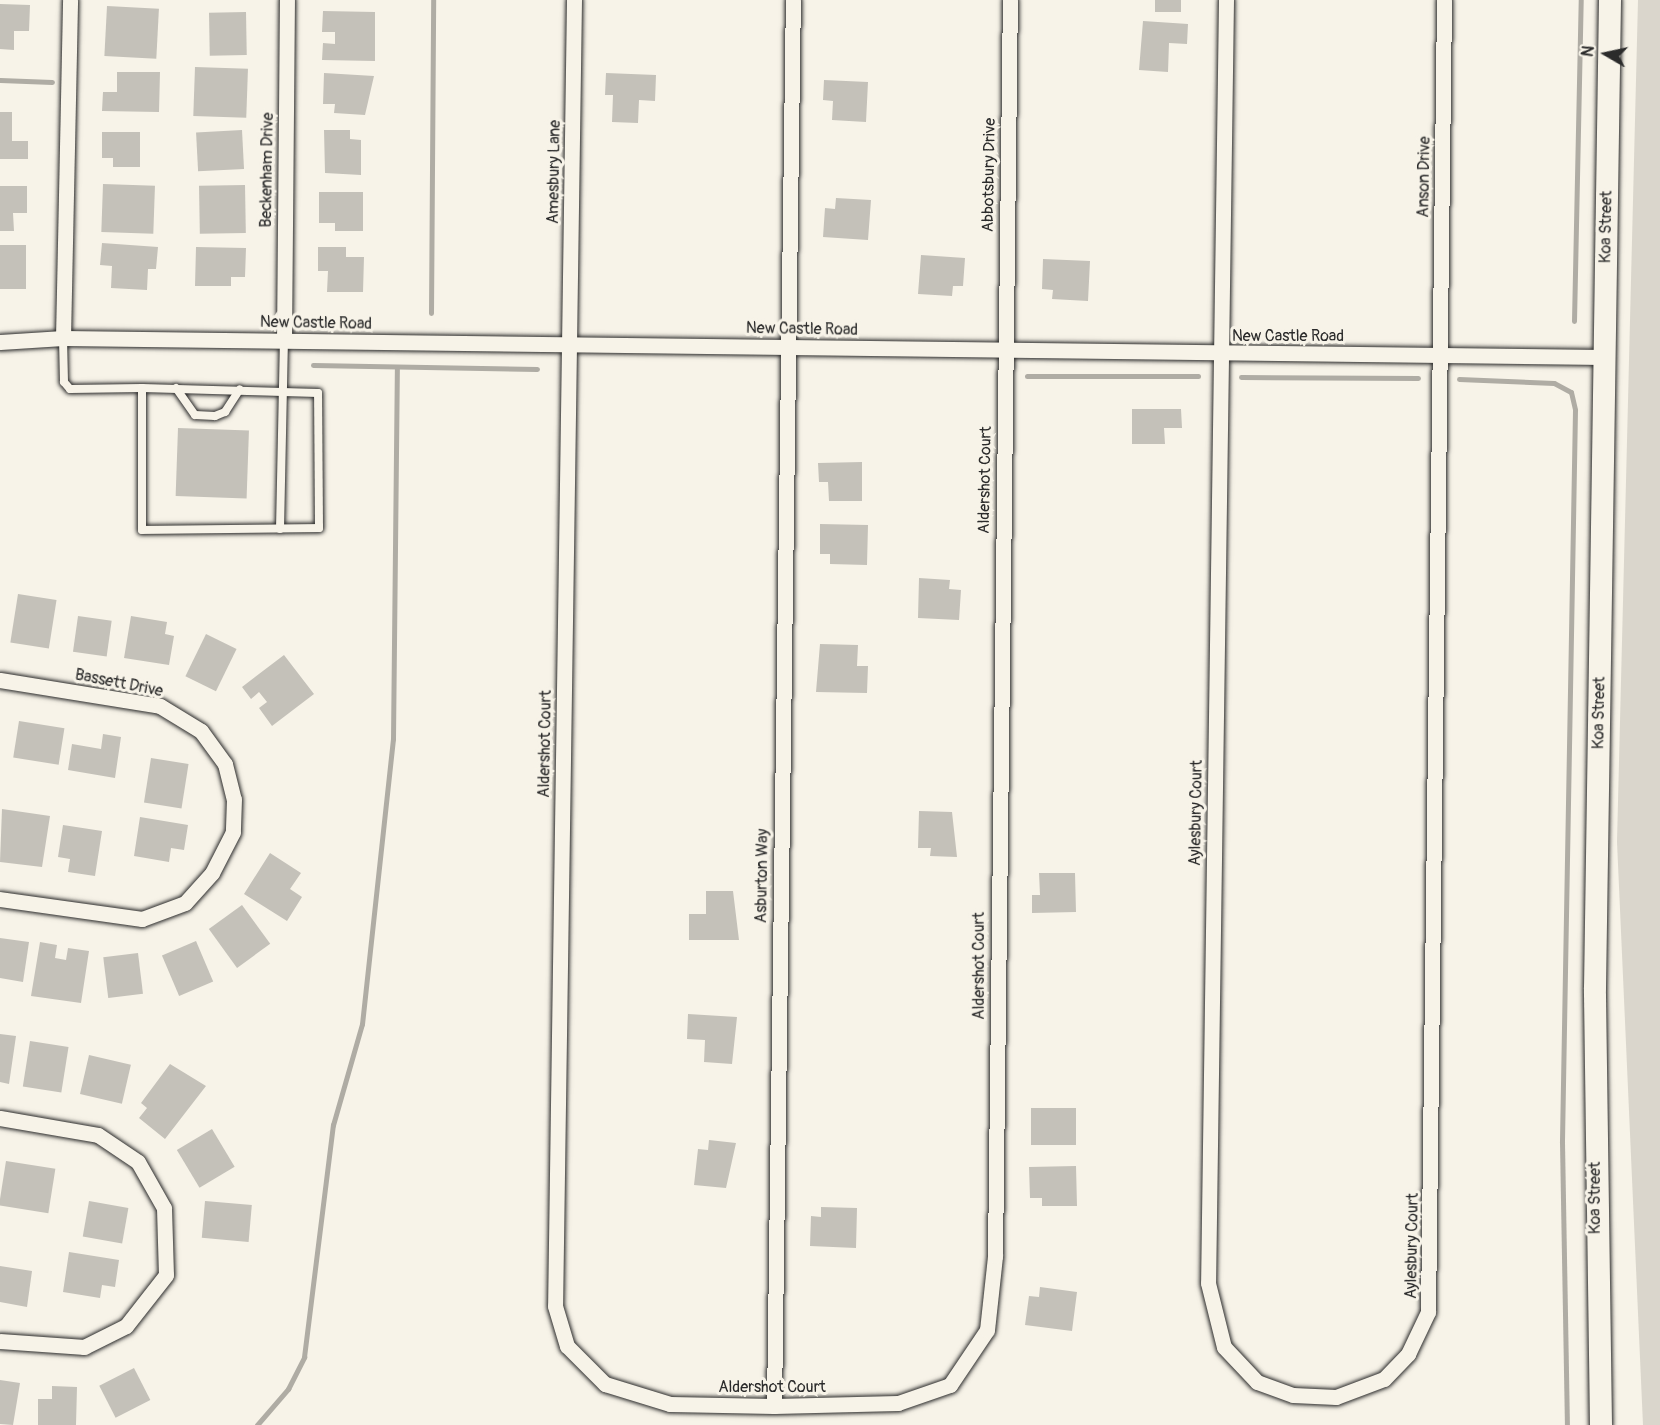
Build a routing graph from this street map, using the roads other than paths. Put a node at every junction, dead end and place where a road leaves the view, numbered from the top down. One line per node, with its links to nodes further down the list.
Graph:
1 (70, 0): 9 (street)
2 (287, 0): 10 (street, Beckenham Drive)
3 (574, 0): 12 (street, Amesbury Lane)
4 (793, 0): 13 (street)
5 (1010, 0): 14 (street, Abbotsbury Drive)
6 (1226, 0): 15 (street)
7 (1444, 0): 16 (street, Anson Drive)
8 (1610, 0): 17 (main road, Koa Street)
9 (63, 338): 10 (street, New Castle Road); 11 (street, New Castle Road); 18 (lane)
10 (284, 340): 12 (street, New Castle Road); 21 (lane)
11 (0, 342)
12 (569, 345): 13 (street, New Castle Road); 27 (street, Aldershot Court)
13 (786, 346): 14 (street, New Castle Road); 27 (street, Asburton Way)
14 (1004, 351): 15 (street, New Castle Road); 27 (street, Aldershot Court)
15 (1221, 353): 16 (street, New Castle Road); 16 (street, Aylesbury Court)
16 (1440, 355): 17 (street, New Castle Road)
17 (1604, 357): 28 (main road, Koa Street)
18 (142, 388): 19 (lane); 22 (lane)
19 (176, 388): 20 (lane); 20 (lane)
20 (240, 389): 21 (lane)
21 (283, 389): 22 (lane); 22 (lane)
22 (280, 529)
23 (0, 680): 24 (street, Bassett Drive)
24 (0, 899)
25 (0, 1118): 26 (street)
26 (0, 1341)
27 (774, 1406)
28 (1601, 1425)

